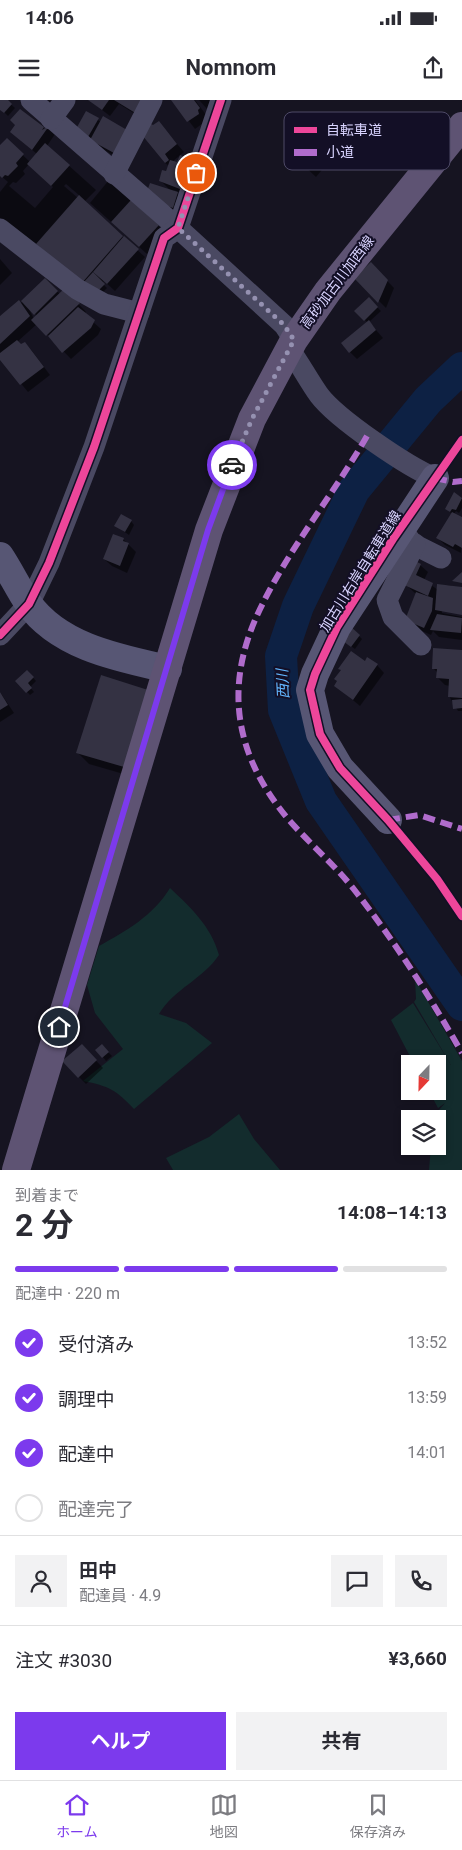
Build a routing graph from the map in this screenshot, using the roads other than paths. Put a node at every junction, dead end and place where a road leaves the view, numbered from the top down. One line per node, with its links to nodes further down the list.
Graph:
1 (31, 100): 5 (street)
2 (65, 100): 5 (street)
3 (152, 100): 9 (street)
4 (221, 100): 10 (street)
5 (51, 119): 9 (street)
6 (462, 126): 7 (main road, 高砂加古川加西線)
7 (450, 141)
8 (426, 170): 13 (main road, 高砂加古川加西線)
9 (114, 174): 10 (street)
10 (178, 228): 12 (street); 13 (street)
11 (0, 229): 12 (street)
12 (139, 313): 18 (street)
13 (292, 345): 14 (street); 21 (main road, 高砂加古川加西線)
14 (430, 476): 15 (main road, 加古川右岸自転車道線)
15 (408, 536): 17 (street); 20 (street); 22 (main road, 加古川右岸自転車道線)
16 (0, 556): 18 (main road)
17 (441, 558)
18 (29, 604): 19 (street); 21 (main road)
19 (0, 635)
20 (421, 645)
21 (168, 669): 23 (main road, 高砂加古川加西線)
22 (388, 820)
23 (16, 1170)

